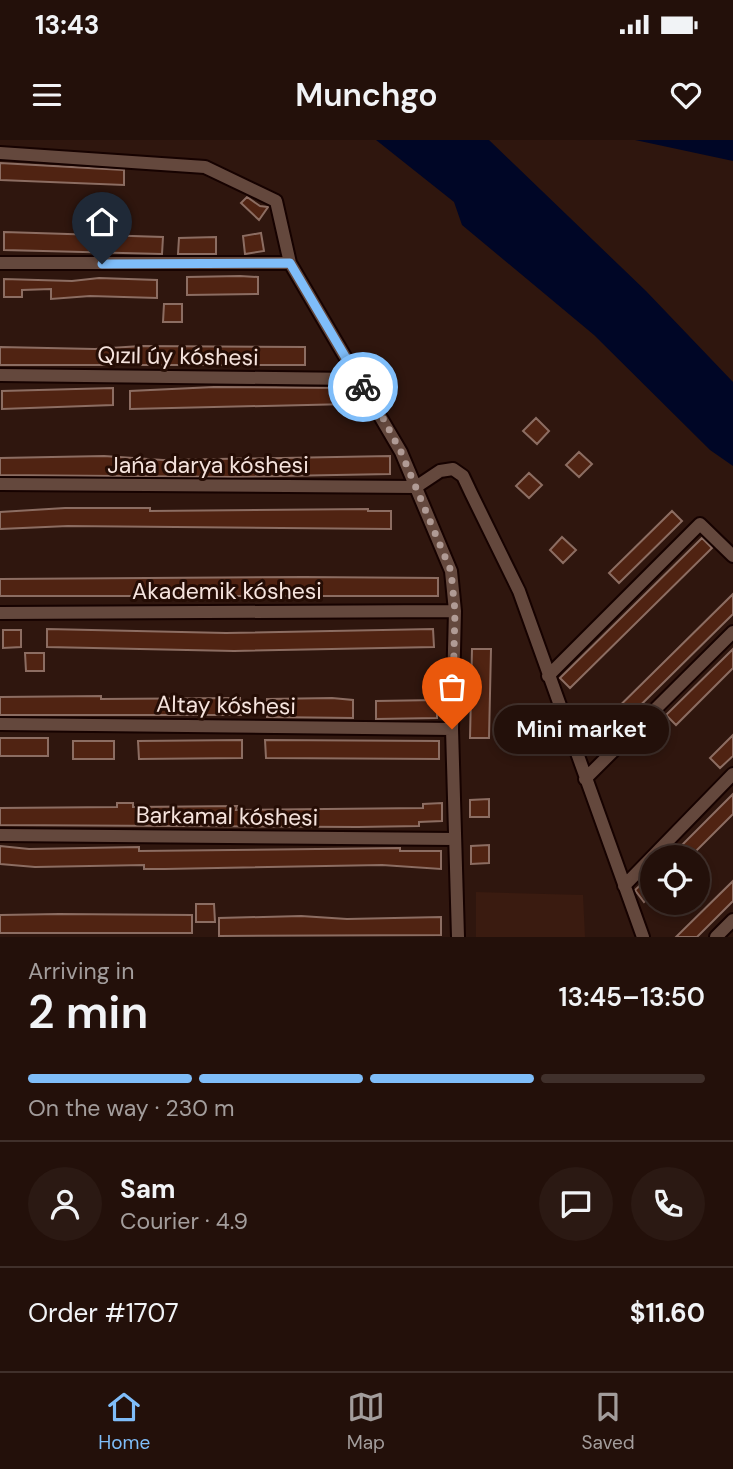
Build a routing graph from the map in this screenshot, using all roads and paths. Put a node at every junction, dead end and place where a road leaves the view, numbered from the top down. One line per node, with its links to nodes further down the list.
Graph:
1 (0, 153): 3 (street)
2 (0, 263): 3 (street)
3 (290, 263): 5 (street)
4 (0, 375): 5 (street, Qızıl úy kóshesi)
5 (356, 379): 7 (street)
6 (0, 484): 7 (street, Jańa darya kóshesi)
7 (416, 488): 9 (street); 12 (street)
8 (733, 556): 12 (street)
9 (455, 611): 10 (street, Akademik kóshesi); 14 (street)
10 (0, 613)
11 (733, 632): 16 (street)
12 (548, 676): 16 (street)
13 (0, 724): 14 (street, Altay kóshesi)
14 (452, 729): 18 (street)
15 (733, 774): 19 (street)
16 (585, 779): 19 (street)
17 (0, 835): 18 (street, Barkamal kóshesi)
18 (454, 839): 21 (street)
19 (624, 886): 22 (street)
20 (733, 920): 23 (street)
21 (458, 937)
22 (643, 937)
23 (716, 937)

